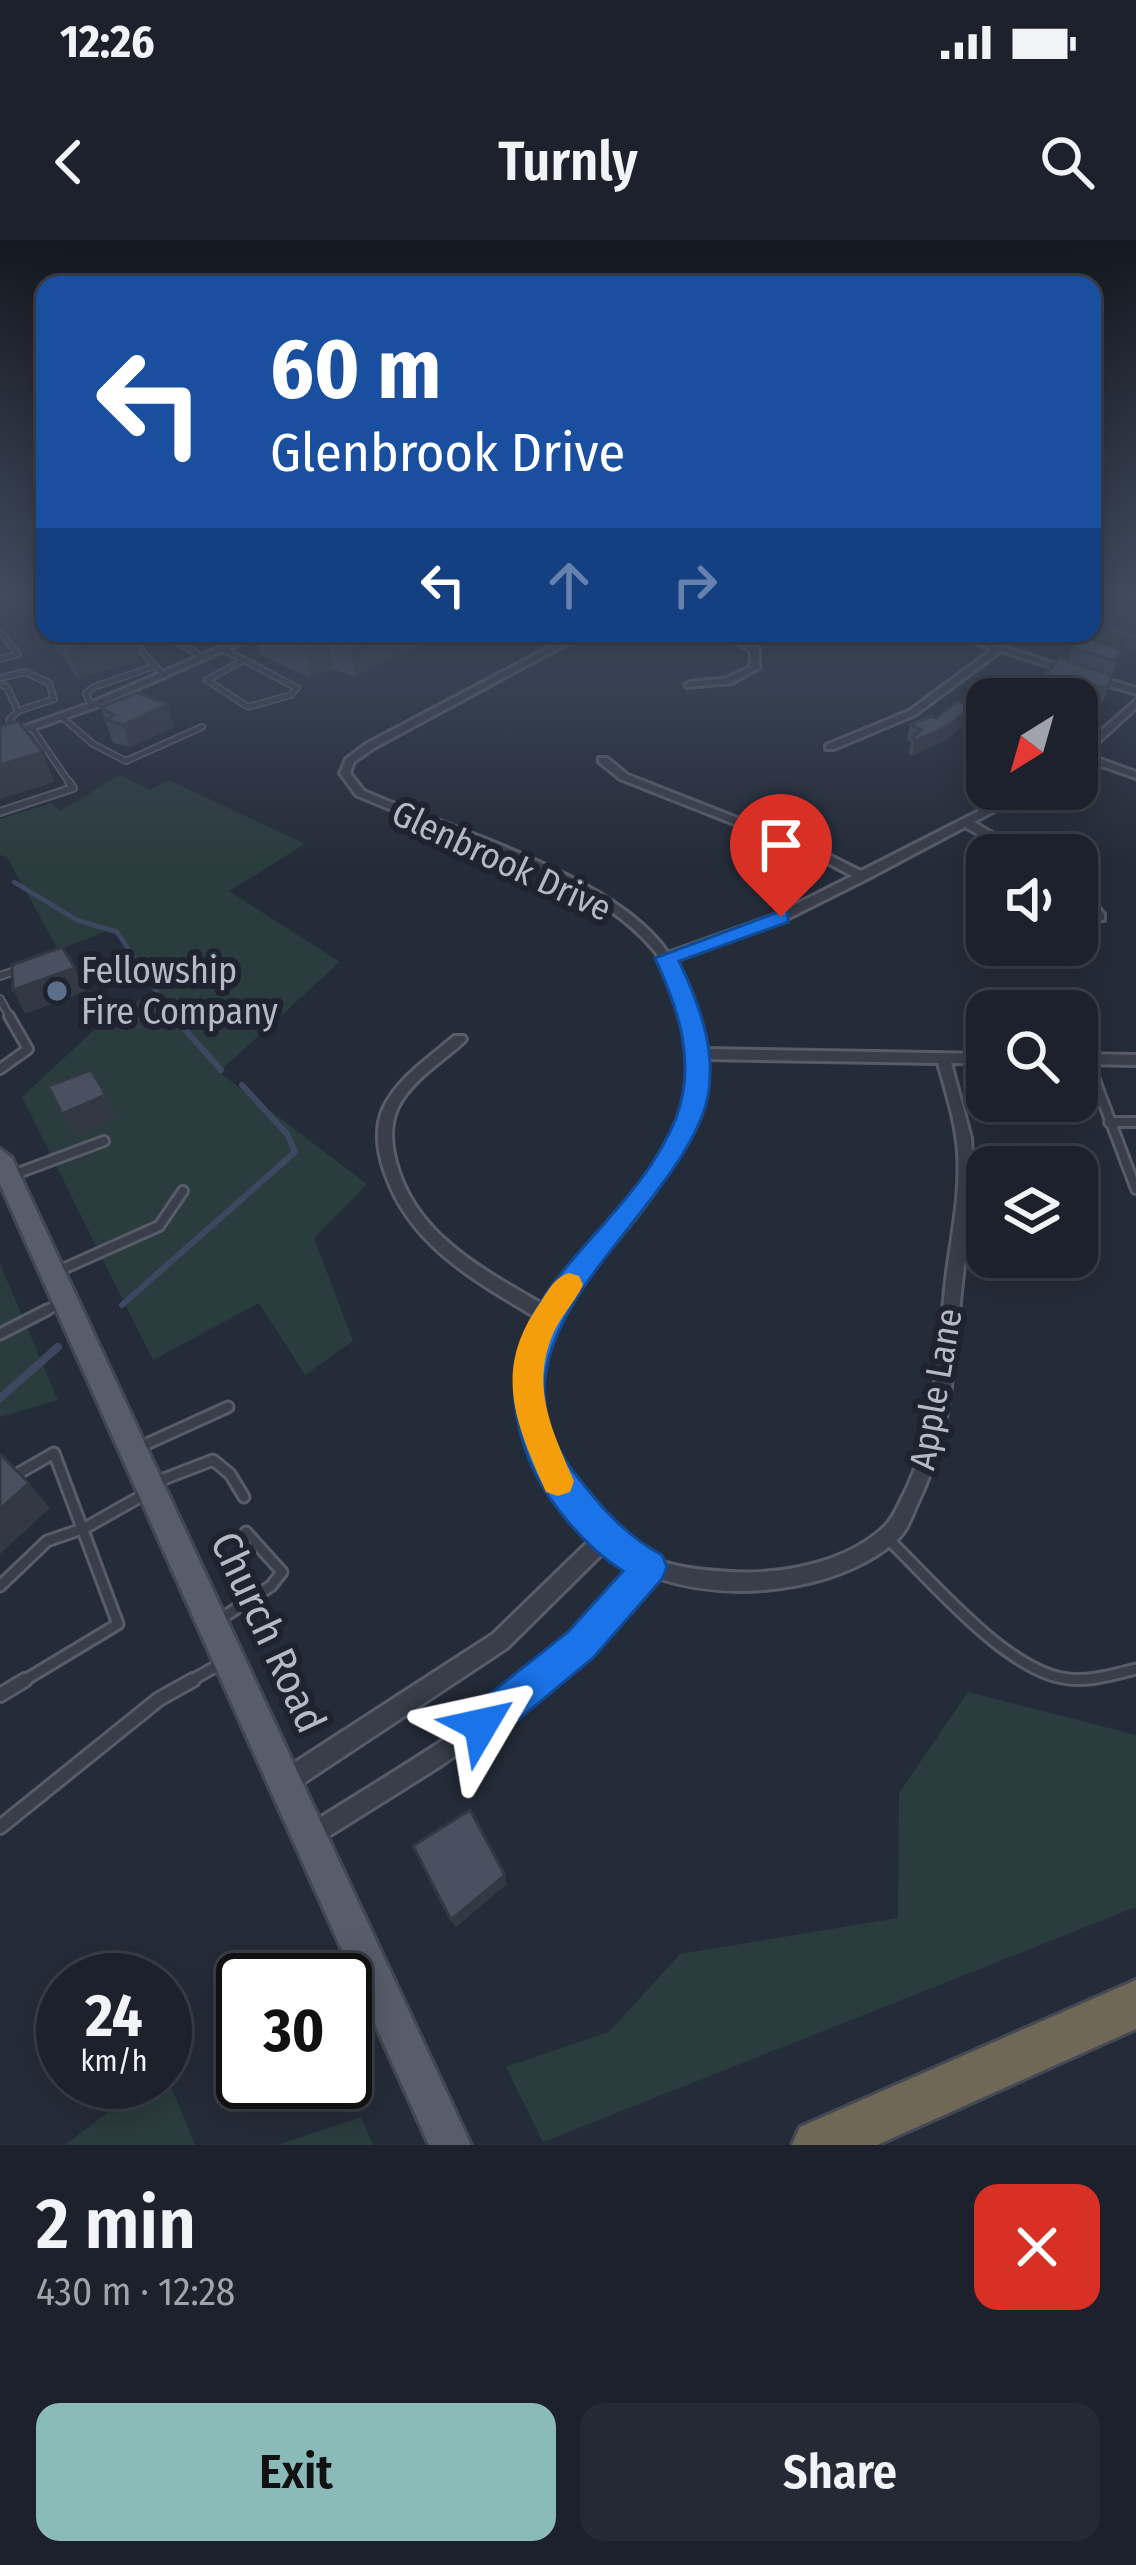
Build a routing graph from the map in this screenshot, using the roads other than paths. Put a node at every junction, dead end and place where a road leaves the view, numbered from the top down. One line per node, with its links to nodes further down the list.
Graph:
1 (5, 685): 11 (lane)
2 (50, 685): 11 (lane)
3 (103, 685): 10 (lane)
4 (139, 685): 10 (street)
5 (214, 685): 6 (lane)
6 (291, 685)
7 (485, 685): 31 (street, Glenbrook Drive)
8 (950, 685): 20 (street)
9 (1136, 703): 19 (street)
10 (91, 706): 12 (street)
11 (18, 711): 13 (lane)
12 (62, 717): 15 (lane); 16 (street)
13 (9, 720): 14 (lane); 17 (lane)
14 (0, 723)
15 (202, 727)
16 (32, 728): 17 (street); 25 (lane)
17 (16, 733): 18 (street)
18 (0, 738)
19 (1098, 738)
20 (830, 747)
21 (603, 760): 28 (street)
22 (1098, 763): 23 (street)
23 (1136, 775)
24 (991, 810): 26 (street)
25 (0, 812)
26 (967, 823): 27 (street); 28 (street)
27 (986, 834)
28 (863, 877): 31 (street)
29 (1098, 915): 30 (street)
30 (1100, 917)
31 (666, 958): 36 (street, Glenbrook Drive)
32 (35, 964): 33 (lane)
33 (0, 976)
34 (0, 1000): 41 (lane)
35 (459, 1039): 51 (street)
36 (698, 1054): 37 (street); 51 (street, Glenbrook Drive)
37 (943, 1058): 38 (street); 61 (street, Apple Lane)
38 (966, 1059)
39 (1098, 1059): 40 (street)
40 (1136, 1060)
41 (0, 1069)
42 (1098, 1096): 43 (lane)
43 (1109, 1122): 44 (lane); 47 (lane)
44 (1136, 1122)
45 (104, 1141): 46 (lane)
46 (4, 1167): 49 (main road, Church Road)
47 (1136, 1189)
48 (183, 1191): 49 (lane)
49 (53, 1274): 50 (main road, Church Road)
50 (65, 1301): 52 (lane); 54 (main road, Church Road)
51 (547, 1315): 60 (street, Glenbrook Drive)
52 (0, 1334)
53 (228, 1407): 54 (lane)
54 (133, 1450): 56 (main road, Church Road)
55 (0, 1484): 58 (lane)
56 (150, 1488): 57 (lane); 58 (lane); 64 (main road, Church Road)
57 (244, 1497)
58 (85, 1528): 63 (lane); 67 (lane)
59 (246, 1532): 64 (lane)
60 (607, 1536): 62 (street, Glenbrook Drive); 68 (street)
61 (886, 1537): 62 (street, Apple Lane); 66 (lane)
62 (650, 1567): 70 (street)
63 (0, 1586)
64 (213, 1624): 65 (main road, Church Road)
65 (229, 1659): 68 (main road, Church Road); 69 (lane)
66 (1136, 1669)
67 (0, 1695)
68 (285, 1782): 70 (main road, Church Road)
69 (0, 1827)
70 (310, 1837): 72 (main road, Church Road)
71 (1136, 2004): 73 (highway)
72 (450, 2145)
73 (818, 2145)

